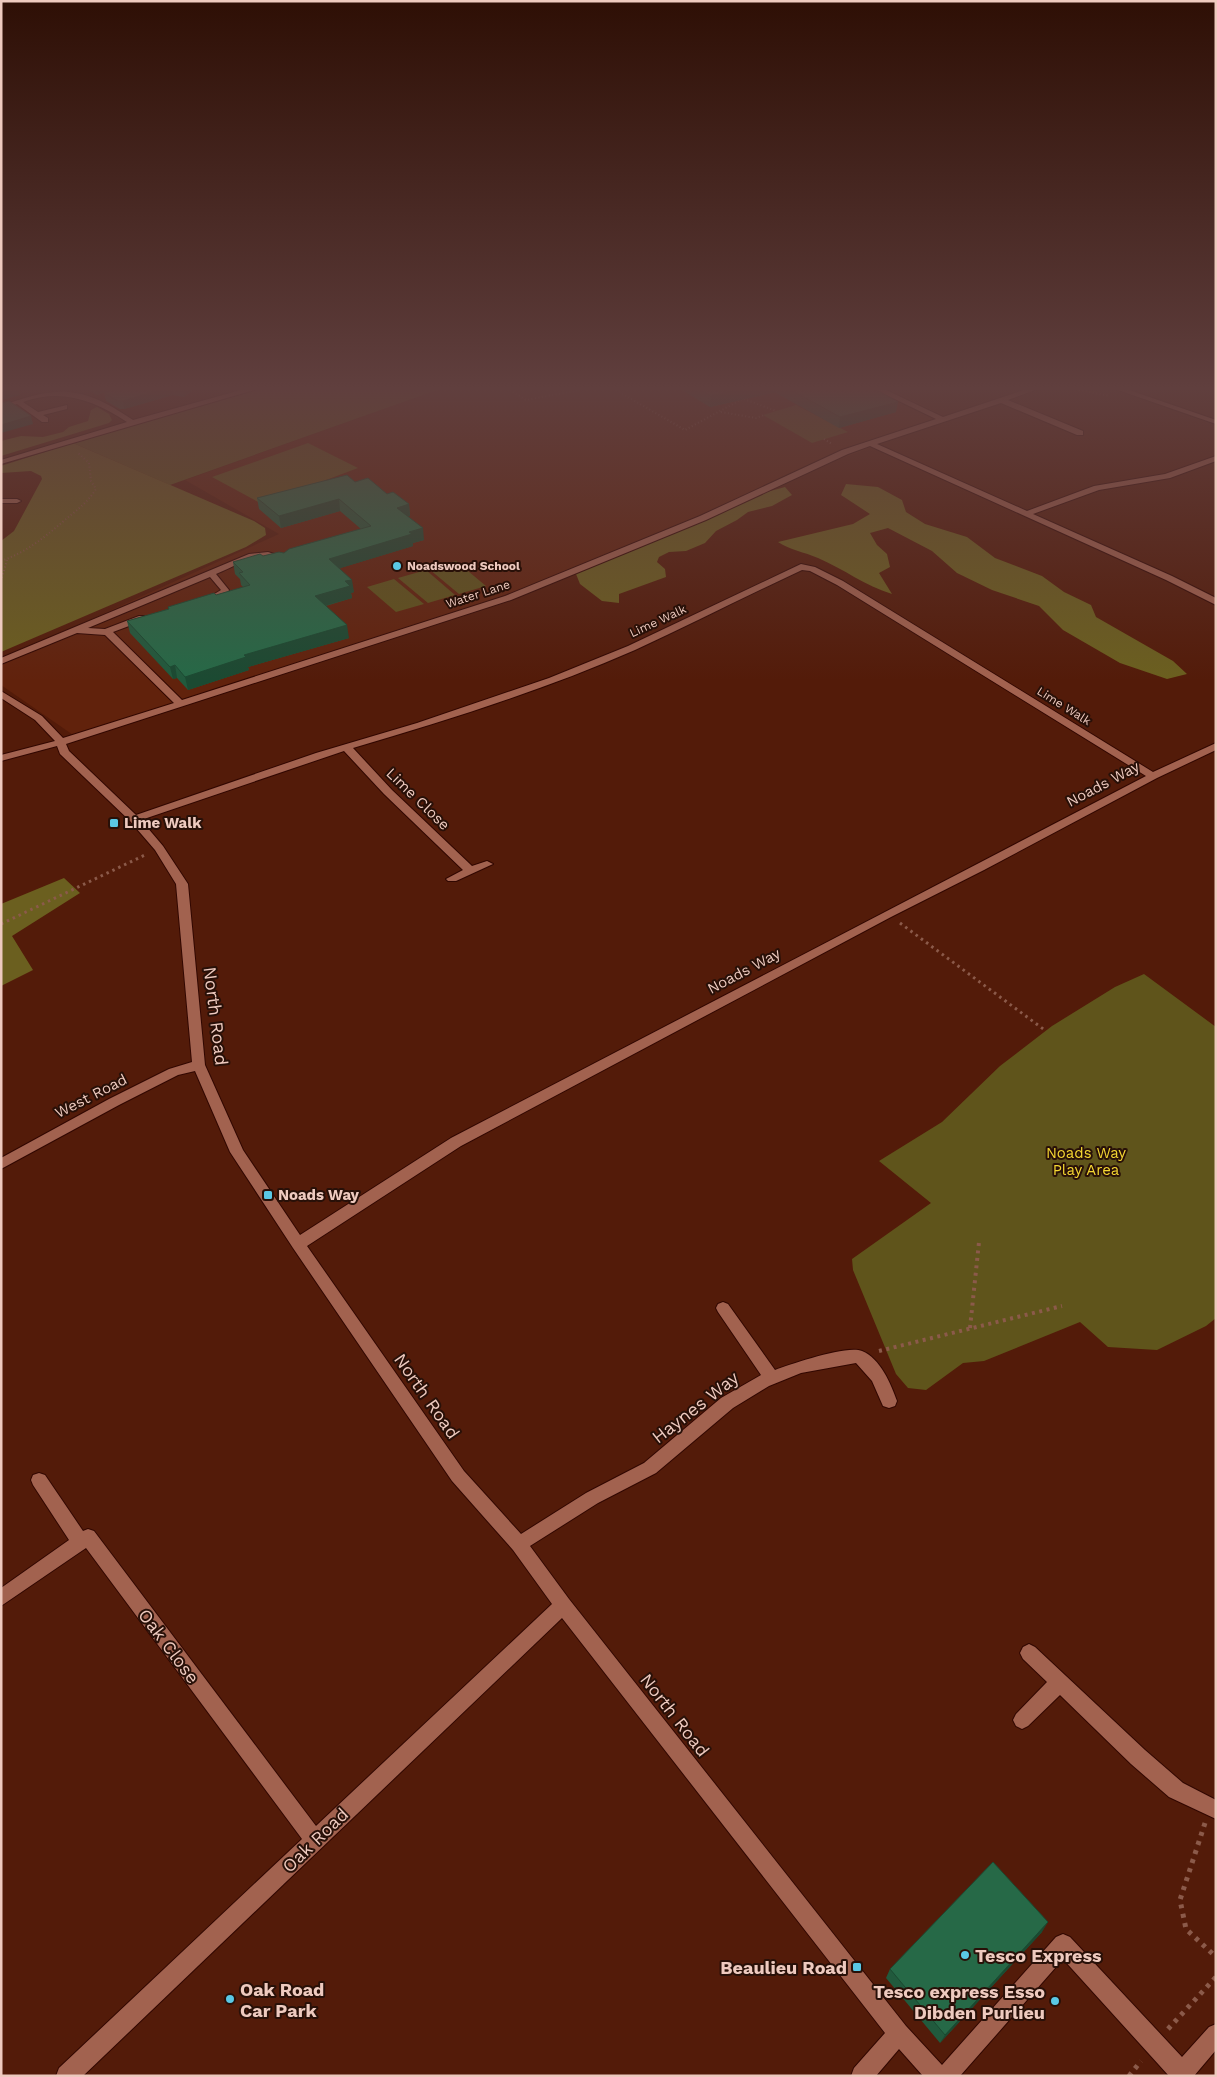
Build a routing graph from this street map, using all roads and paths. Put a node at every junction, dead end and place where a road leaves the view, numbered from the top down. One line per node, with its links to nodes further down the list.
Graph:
1 (95, 487): 8 (path)
2 (769, 487): 20 (street, Water Lane)
3 (966, 487): 7 (street)
4 (1104, 487): 7 (street)
5 (1, 501): 6 (street)
6 (17, 501)
7 (1026, 514): 14 (street)
8 (7, 559): 9 (path); 12 (path)
9 (1, 561)
10 (285, 561): 11 (street)
11 (210, 572): 13 (street); 16 (street)
12 (1, 581)
13 (201, 602)
14 (1216, 602)
15 (148, 617): 17 (street)
16 (67, 632): 17 (street); 18 (street)
17 (107, 632): 20 (street)
18 (1, 661)
19 (1, 694): 21 (street, North Road)
20 (180, 703): 21 (street, Water Lane)
21 (62, 742): 24 (street, Water Lane); 26 (street, North Road)
22 (1216, 746): 25 (street, Noads Way)
23 (346, 747): 25 (street, Lime Walk); 26 (street, Lime Walk); 29 (street, Lime Close)
24 (1, 758)
25 (1153, 776): 31 (street, Noads Way)
26 (134, 819): 27 (street, North Road)
27 (159, 848): 32 (path); 34 (street, North Road)
28 (487, 864): 29 (street)
29 (470, 871): 30 (street)
30 (452, 879)
31 (887, 914): 33 (path); 37 (street, Noads Way)
32 (1, 924)
33 (1046, 1031)
34 (199, 1065): 35 (street, West Road); 37 (street, North Road)
35 (1, 1164)
36 (979, 1242): 40 (path)
37 (298, 1244): 46 (street, North Road)
38 (1062, 1306): 40 (path)
39 (723, 1308): 42 (street)
40 (970, 1328): 41 (path)
41 (859, 1356): 42 (street, Haynes Way); 43 (street)
42 (772, 1378): 46 (street, Haynes Way)
43 (889, 1401)
44 (38, 1480): 45 (street)
45 (80, 1542): 47 (street); 53 (street, Oak Close)
46 (519, 1544): 48 (street, North Road)
47 (1, 1598)
48 (563, 1605): 53 (street, Oak Road); 56 (street, North Road)
49 (1029, 1653): 50 (street)
50 (1060, 1682): 51 (street); 52 (street)
51 (1022, 1720)
52 (1213, 1809): 54 (path)
53 (315, 1840): 60 (street, Oak Road)
54 (1216, 1957)
55 (1216, 1977): 58 (path)
56 (899, 2033): 61 (street); 62 (street, North Road)
57 (1216, 2034): 59 (street)
58 (1155, 2044): 59 (street); 63 (street); 64 (path)
59 (1181, 2075)
60 (67, 2076)
61 (862, 2076)
62 (938, 2076)
63 (946, 2076)
64 (1129, 2076)

